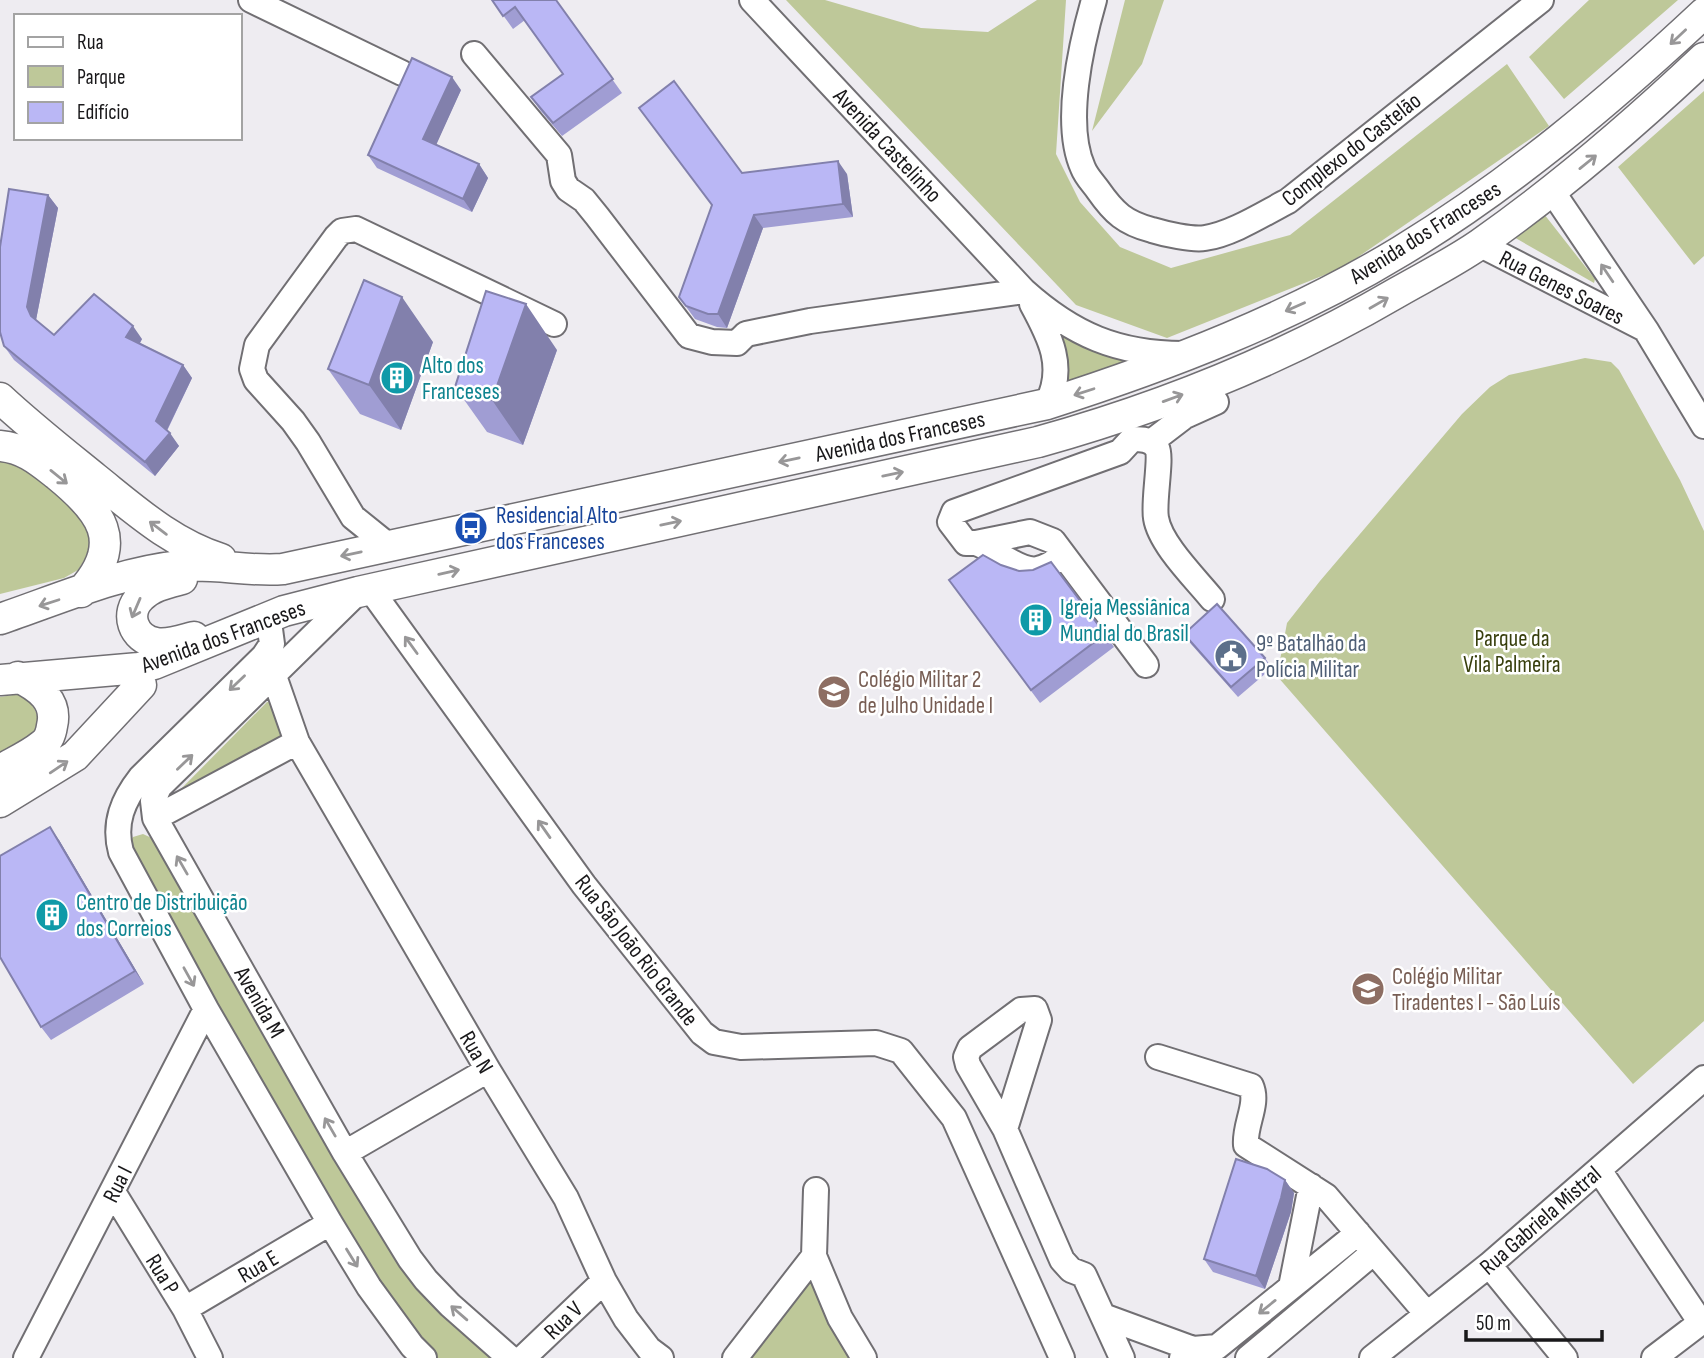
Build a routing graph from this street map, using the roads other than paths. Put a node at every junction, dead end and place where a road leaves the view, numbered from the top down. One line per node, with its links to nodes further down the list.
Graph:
1 (251, 0): 8 (street)
2 (752, 0): 11 (street, Avenida Castelinho)
3 (1094, 0): 4 (street, Complexo do Castelão)
4 (1541, 0)
5 (1704, 13): 14 (main road, Avenida dos Franceses, one-way to 14)
6 (474, 54): 11 (street)
7 (1704, 58): 9 (main road, Avenida dos Franceses, one-way to 7)
8 (402, 73)
9 (1552, 191): 10 (main road, Avenida dos Franceses); 13 (street, Rua Genes Soares, one-way to 9)
10 (1479, 244): 13 (street, Rua Genes Soares); 19 (main road, Avenida dos Franceses, one-way to 10)
11 (1024, 291): 14 (street, Avenida Castelinho); 17 (street, Avenida Castelinho)
12 (554, 324): 22 (street)
13 (1646, 330): 18 (street, Rua Genes Soares)
14 (1191, 354): 17 (main road, Avenida dos Franceses, one-way to 17)
15 (0, 397): 24 (main road, one-way to 15)
16 (1216, 402): 19 (street)
17 (1047, 404): 22 (main road, Avenida dos Franceses, one-way to 22)
18 (1704, 426)
19 (1136, 432): 21 (street); 25 (main road, Avenida dos Franceses, one-way to 19); 27 (street)
20 (0, 446): 26 (main road, one-way to 26)
21 (976, 543): 23 (street); 23 (street)
22 (397, 545): 24 (main road, Avenida dos Franceses, one-way to 24)
23 (1063, 556): 30 (street)
24 (265, 571): 26 (main road, Avenida dos Franceses); 29 (main road, one-way to 29)
25 (365, 591): 29 (main road, Avenida dos Franceses); 32 (street); 70 (street, Rua São João Rio Grande, one-way to 25)
26 (81, 592): 28 (main road, Avenida dos Franceses, one-way to 28)
27 (1212, 599)
28 (0, 619)
29 (277, 620): 31 (main road, Avenida dos Franceses); 34 (main road); 38 (street, one-way to 38)
30 (1146, 665)
31 (50, 675): 33 (main road, Avenida dos Franceses); 34 (main road)
32 (274, 676): 35 (street, Rua N); 39 (street, one-way to 32)
33 (9, 679): 36 (main road)
34 (141, 685): 37 (main road, one-way to 34)
35 (297, 741): 39 (street); 42 (street, Rua N)
36 (0, 771)
37 (0, 802)
38 (123, 805): 39 (street); 40 (street, one-way to 40)
39 (155, 818): 45 (street, Avenida M, one-way to 39)
40 (206, 1009): 49 (street, Rua I); 50 (street)
41 (1158, 1057): 47 (street)
42 (488, 1070): 45 (street); 55 (street, Rua N)
43 (1704, 1078): 46 (street, Rua Gabriela Mistral)
44 (1005, 1129): 59 (street)
45 (345, 1153): 65 (street, Avenida M, one-way to 45)
46 (1599, 1170): 54 (street, Rua Gabriela Mistral); 60 (street)
47 (1311, 1186): 51 (street); 56 (street)
48 (817, 1190): 53 (street)
49 (113, 1192): 57 (street, Rua P); 62 (street, Rua I)
50 (330, 1223): 57 (street, Rua E); 64 (street, one-way to 64)
51 (1358, 1233): 52 (street); 56 (street)
52 (1374, 1252): 58 (street); 72 (street)
53 (814, 1256): 68 (street); 69 (street)
54 (1489, 1265): 58 (street, Rua Gabriela Mistral); 74 (street)
55 (604, 1281): 66 (street, Rua V); 67 (street, Rua N)
56 (1292, 1287): 61 (street, one-way to 61)
57 (185, 1309): 63 (street, Rua P)
58 (1427, 1314): 73 (street, Rua Gabriela Mistral)
59 (1103, 1316): 61 (street); 71 (street)
60 (1702, 1321): 75 (street)
61 (1188, 1353)
62 (26, 1358)
63 (209, 1358)
64 (424, 1358)
65 (510, 1358)
66 (523, 1358)
67 (661, 1358)
68 (734, 1358)
69 (864, 1358)
70 (1062, 1358)
71 (1122, 1358)
72 (1248, 1358)
73 (1372, 1358)
74 (1565, 1358)
75 (1654, 1358)

